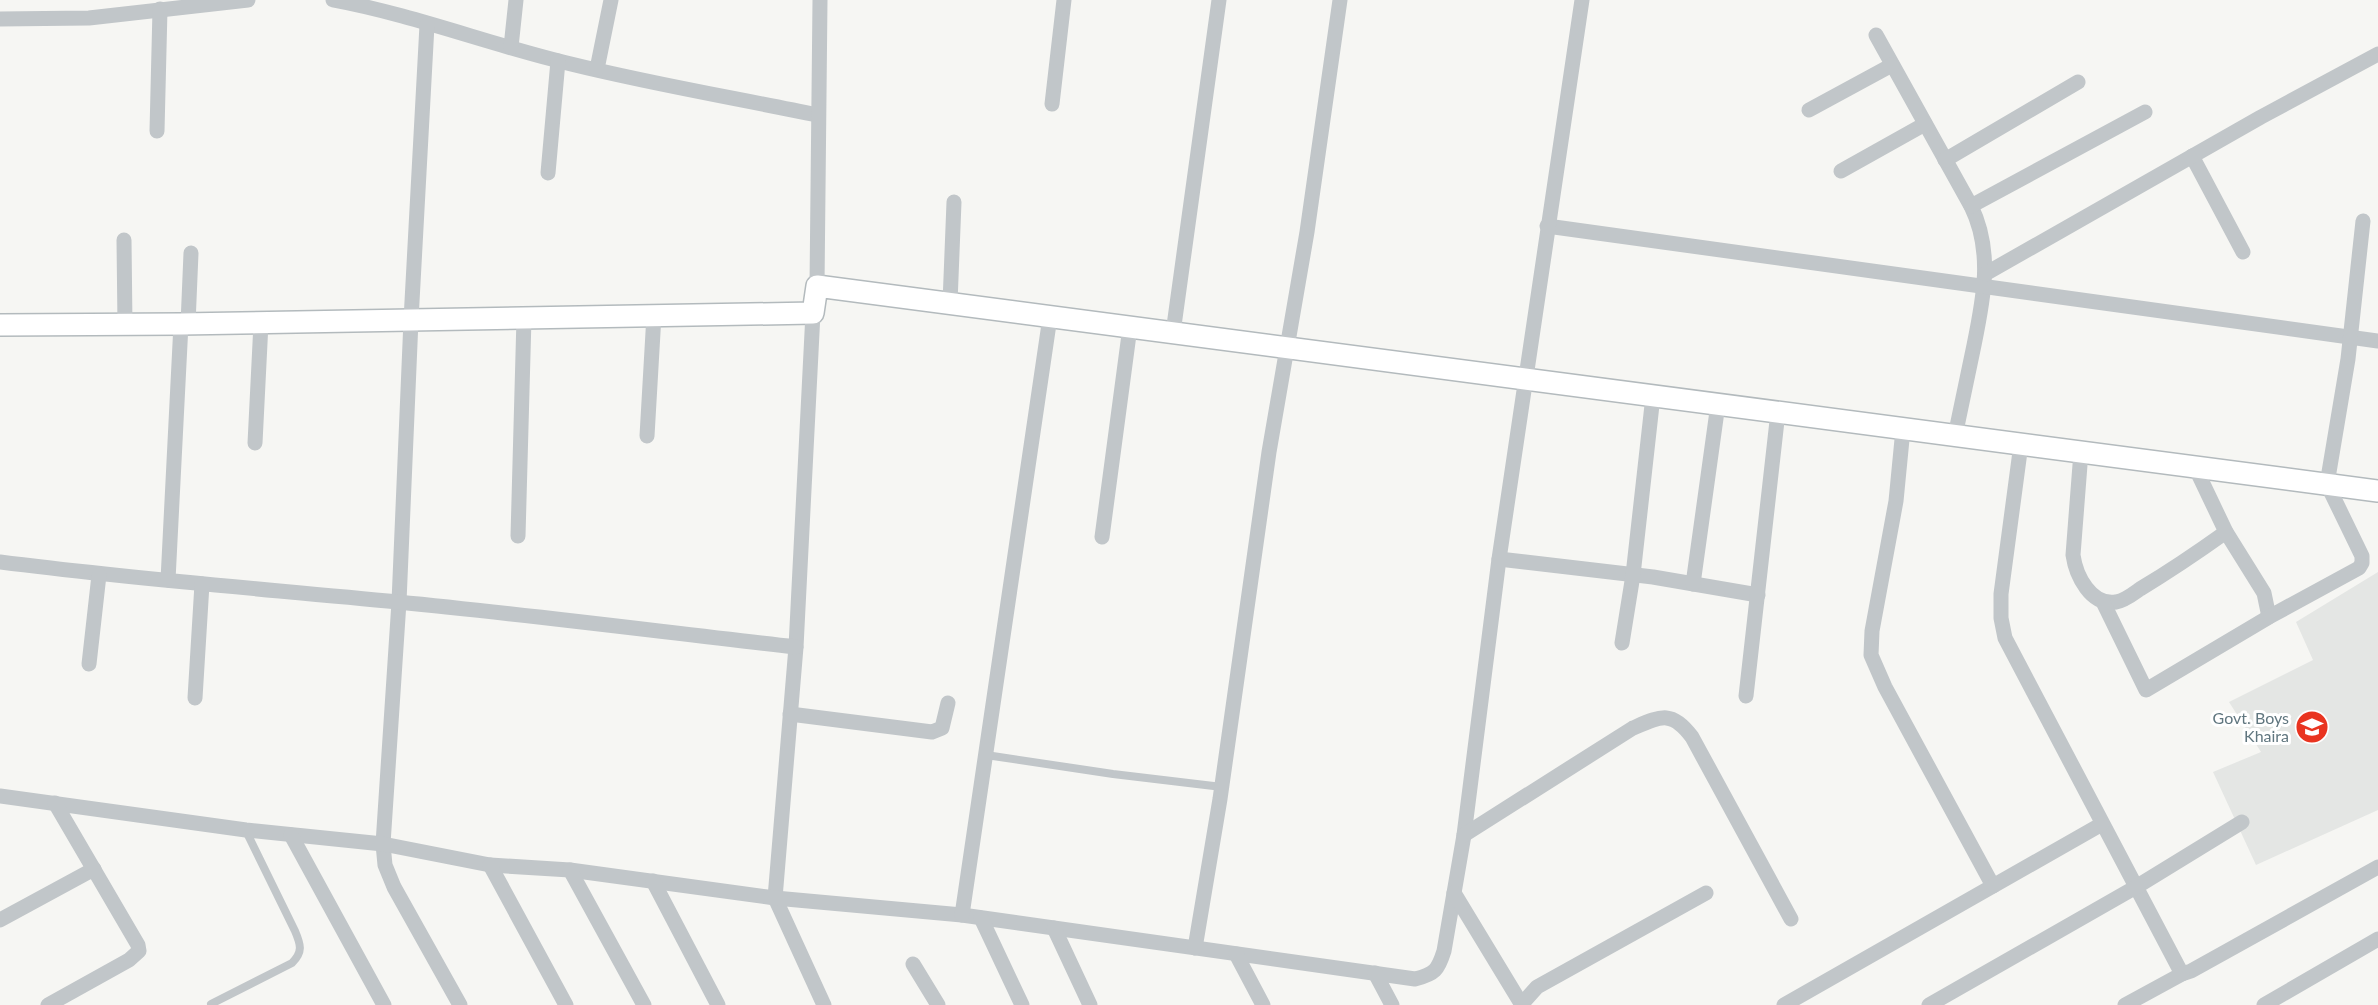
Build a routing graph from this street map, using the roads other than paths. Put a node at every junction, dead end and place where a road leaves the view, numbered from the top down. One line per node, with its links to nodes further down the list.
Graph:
1 (248, 0): 10 (street)
2 (333, 0): 13 (street)
3 (516, 0): 15 (street)
4 (611, 0): 19 (street)
5 (820, 0): 24 (street)
6 (1064, 0): 21 (street)
7 (1219, 0): 51 (street)
8 (1340, 0): 54 (street)
9 (1582, 0): 34 (street)
10 (177, 3): 11 (street)
11 (160, 9): 12 (street); 26 (street)
12 (0, 19)
13 (427, 25): 15 (street); 45 (street)
14 (1876, 35): 18 (street)
15 (510, 47): 17 (street)
16 (2378, 54): 27 (street)
17 (558, 61): 19 (street); 30 (street)
18 (1892, 65): 22 (street); 25 (street)
19 (597, 69): 24 (street)
20 (2078, 82): 28 (street)
21 (1052, 104)
22 (1809, 110)
23 (2145, 112): 32 (street)
24 (817, 115): 39 (street)
25 (1925, 124): 28 (street); 29 (street)
26 (157, 131)
27 (2192, 156): 36 (street); 38 (street)
28 (1945, 160): 32 (street)
29 (1841, 171)
30 (548, 173)
31 (954, 202): 40 (street)
32 (1971, 206): 38 (street)
33 (2363, 221): 52 (street)
34 (1547, 225): 38 (street); 55 (street)
35 (124, 240): 49 (street)
36 (2243, 252)
37 (191, 253): 47 (street)
38 (1985, 280): 52 (street); 61 (street)
39 (817, 286): 40 (street); 41 (street)
40 (950, 303): 43 (street)
41 (813, 313): 42 (street); 83 (street)
42 (654, 315): 44 (street); 60 (street)
43 (1050, 316): 50 (street); 89 (street)
44 (524, 318): 45 (street); 69 (street)
45 (411, 320): 46 (street); 79 (street)
46 (261, 323): 47 (street); 62 (street)
47 (185, 324): 49 (street); 75 (street)
48 (0, 325): 49 (street)
49 (125, 325)
50 (1130, 327): 51 (street); 70 (street)
51 (1173, 333): 54 (street)
52 (2351, 337): 53 (street); 66 (street)
53 (2378, 341)
54 (1288, 348): 55 (street); 90 (street)
55 (1525, 379): 56 (street); 71 (street)
56 (1653, 396): 57 (street); 74 (street)
57 (1718, 404): 58 (street); 77 (street)
58 (1778, 412): 59 (street); 78 (street)
59 (1904, 429): 61 (street); 104 (street)
60 (647, 436)
61 (1955, 436): 63 (street)
62 (255, 443)
63 (2021, 444): 64 (street); 94 (street)
64 (2081, 452): 65 (street); 80 (street)
65 (2195, 467): 66 (street); 68 (street)
66 (2327, 484): 67 (street); 81 (street)
67 (2378, 491)
68 (2226, 532): 80 (street); 81 (street)
69 (518, 537)
70 (1102, 537)
71 (1499, 559): 74 (street); 97 (street)
72 (0, 562): 73 (street)
73 (99, 575): 75 (street); 84 (street)
74 (1633, 575): 77 (street); 82 (street)
75 (168, 579): 76 (street)
76 (202, 584): 79 (street); 86 (street)
77 (1693, 584): 78 (street)
78 (1758, 595): 85 (street)
79 (399, 602): 83 (street); 98 (street)
80 (2103, 602): 81 (street)
81 (2269, 617)
82 (1622, 643)
83 (796, 647): 88 (street)
84 (89, 664)
85 (1746, 696)
86 (195, 698)
87 (948, 703): 88 (street)
88 (790, 714): 108 (street)
89 (986, 755): 90 (lane); 109 (street)
90 (1222, 787): 115 (street)
91 (0, 796): 92 (street)
92 (55, 803): 95 (street); 101 (street)
93 (2242, 822): 105 (street)
94 (2102, 824): 104 (street); 105 (street)
95 (246, 830): 96 (street); 120 (lane)
96 (291, 835): 98 (street); 122 (street)
97 (1464, 835): 106 (street); 111 (street)
98 (383, 844): 99 (street); 123 (street)
99 (490, 864): 102 (street); 124 (street)
100 (2378, 867): 119 (street)
101 (94, 869): 112 (street); 121 (street)
102 (570, 870): 103 (street); 125 (street)
103 (653, 881): 108 (street); 126 (street)
104 (1994, 886): 134 (street)
105 (2136, 886): 119 (street); 135 (street)
106 (1454, 893): 118 (street); 133 (street)
107 (1706, 893): 133 (street)
108 (775, 897): 109 (street); 127 (street)
109 (962, 915): 110 (street)
110 (981, 918): 113 (street); 129 (street)
111 (1791, 919)
112 (0, 920)
113 (1054, 928): 115 (street); 130 (street)
114 (2378, 939): 137 (street)
115 (1195, 948): 116 (street)
116 (1236, 954): 118 (street); 131 (street)
117 (913, 964): 128 (street)
118 (1375, 973): 132 (street)
119 (2182, 974): 136 (street)
120 (211, 1004)
121 (48, 1005)
122 (384, 1005)
123 (460, 1005)
124 (566, 1005)
125 (644, 1005)
126 (718, 1005)
127 (824, 1005)
128 (938, 1005)
129 (1022, 1005)
130 (1090, 1005)
131 (1263, 1005)
132 (1392, 1005)
133 (1521, 1005)
134 (1784, 1005)
135 (1929, 1005)
136 (2125, 1005)
137 (2264, 1005)

